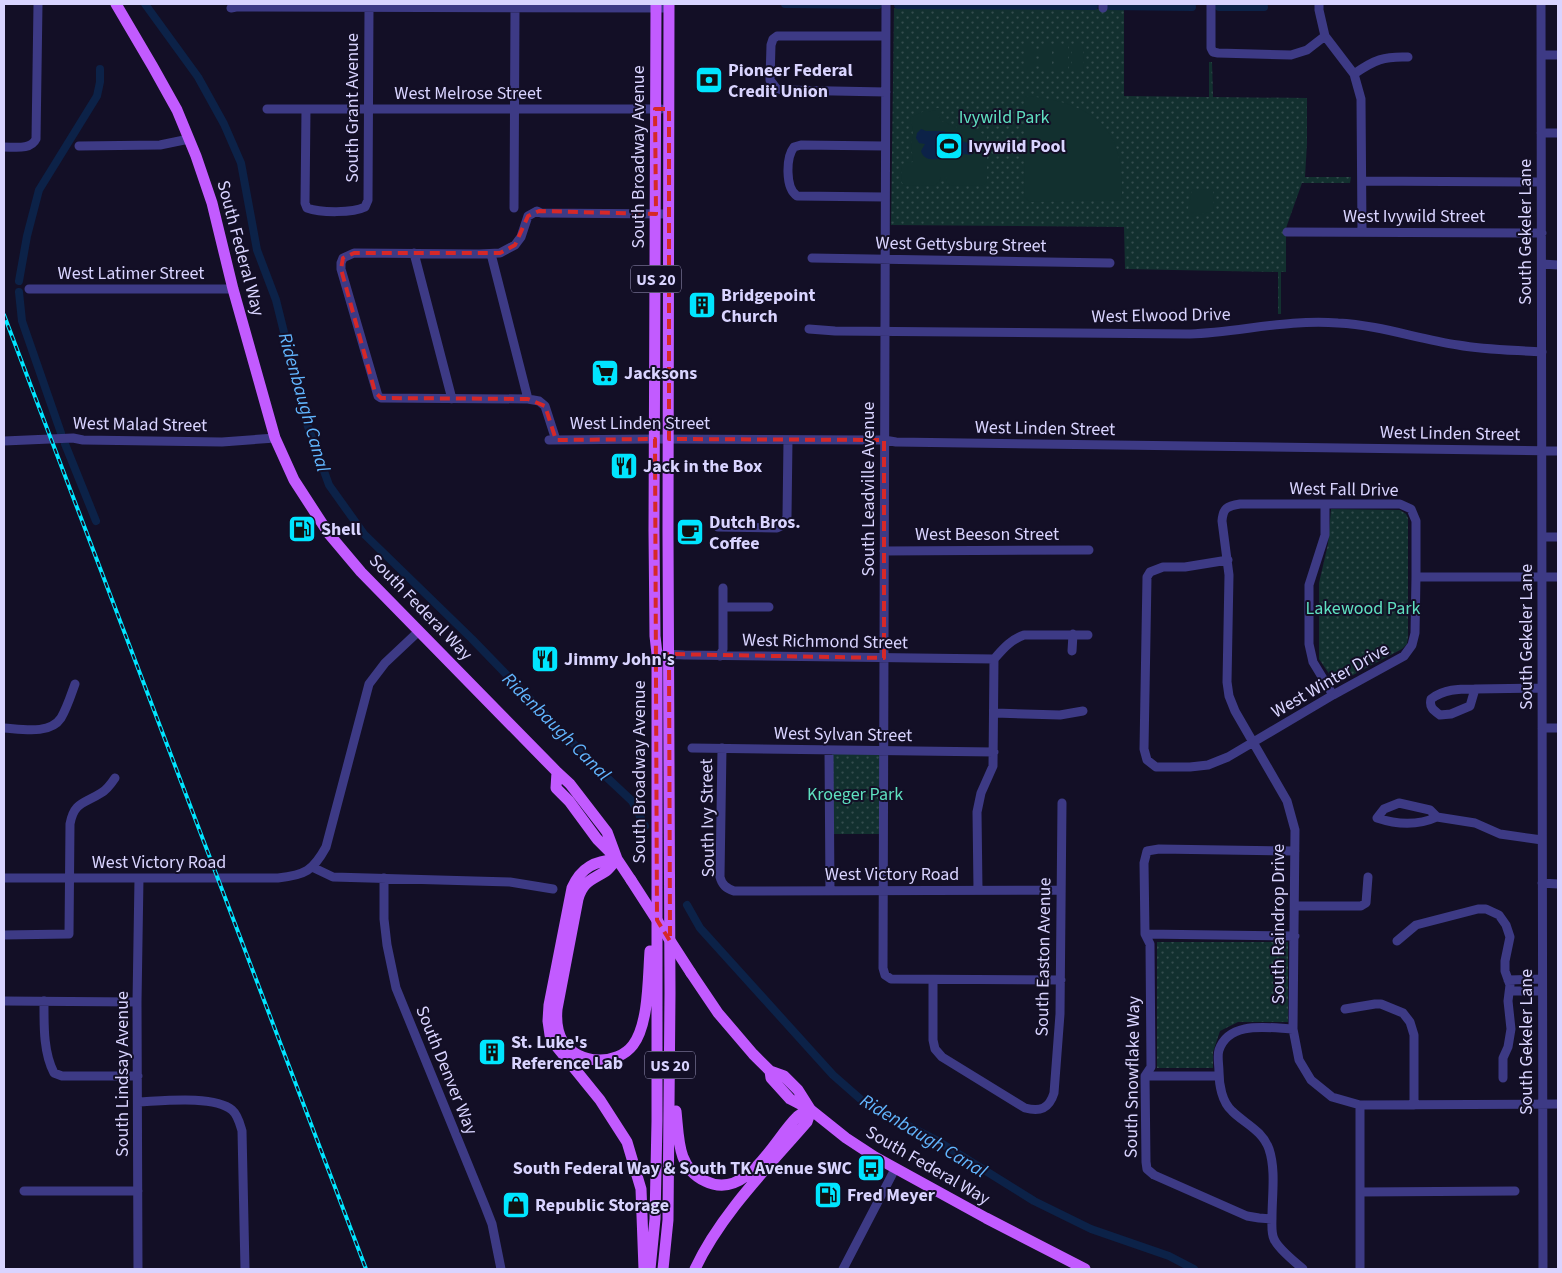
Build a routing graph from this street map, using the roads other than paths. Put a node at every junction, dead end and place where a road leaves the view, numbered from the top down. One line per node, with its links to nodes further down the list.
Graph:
1 (38, 4): 28 (street)
2 (116, 4): 27 (main road, South Federal Way)
3 (886, 4): 12 (street, South Leadville Avenue)
4 (1211, 4): 13 (street)
5 (1319, 4): 13 (street)
6 (1541, 4): 14 (street, South Gekeler Lane)
7 (656, 6): 8 (street); 11 (street); 19 (main road, South Broadway Avenue / US 20)
8 (669, 6): 20 (main road, South Broadway Avenue / US 20)
9 (231, 8): 10 (street)
10 (369, 8): 11 (street); 23 (street, South Grant Avenue)
11 (515, 8): 24 (street)
12 (886, 36): 18 (street, South Leadville Avenue); 18 (street)
13 (1326, 36): 17 (street)
14 (1541, 54): 15 (street); 25 (street, South Gekeler Lane)
15 (1558, 55)
16 (1408, 57): 17 (street)
17 (1354, 74): 31 (street)
18 (886, 92): 30 (street, South Leadville Avenue)
19 (655, 108): 20 (street, West Melrose Street); 24 (street, West Melrose Street); 35 (main road, South Broadway Avenue / US 20)
20 (669, 108): 36 (main road, South Broadway Avenue / US 20)
21 (267, 109): 22 (street, West Melrose Street)
22 (306, 109): 23 (street, West Melrose Street); 23 (street, South Grant Avenue)
23 (368, 109): 24 (street, West Melrose Street)
24 (515, 109): 34 (street)
25 (1541, 133): 26 (street); 32 (street, South Gekeler Lane)
26 (1558, 133)
27 (189, 139): 29 (street); 48 (main road, South Federal Way)
28 (4, 146)
29 (79, 146)
30 (886, 146): 33 (street, South Leadville Avenue); 33 (street)
31 (1362, 181): 32 (street); 38 (street)
32 (1541, 182): 39 (street, South Gekeler Lane)
33 (885, 197): 43 (street, South Leadville Avenue)
34 (514, 208)
35 (656, 214): 36 (street); 41 (street); 55 (main road, South Broadway Avenue / US 20)
36 (670, 214): 56 (main road, South Broadway Avenue / US 20)
37 (1287, 232): 38 (street, West Ivywild Street)
38 (1362, 232): 39 (street, West Ivywild Street)
39 (1542, 233): 45 (street, South Gekeler Lane)
40 (414, 253): 41 (street); 52 (street); 52 (street)
41 (491, 254): 53 (street)
42 (812, 258): 43 (street, West Gettysburg Street)
43 (885, 259): 44 (street, West Gettysburg Street); 50 (street, South Leadville Avenue)
44 (1110, 263)
45 (1542, 264): 46 (street); 51 (street, South Gekeler Lane)
46 (1558, 265)
47 (29, 289): 48 (street, West Latimer Street)
48 (233, 289): 54 (main road, South Federal Way)
49 (809, 329): 50 (street, West Elwood Drive)
50 (884, 331): 51 (street, West Elwood Drive); 58 (street, South Leadville Avenue)
51 (1542, 352): 60 (street, South Gekeler Lane)
52 (452, 399): 53 (street)
53 (528, 399): 55 (street, West Linden Street)
54 (276, 438): 59 (street, West Malad Street); 75 (main road, South Federal Way)
55 (655, 439): 56 (street, West Linden Street); 79 (main road, South Broadway Avenue / US 20)
56 (669, 439): 57 (street, West Linden Street); 80 (main road, South Broadway Avenue / US 20)
57 (788, 440): 58 (street, West Linden Street); 63 (street)
58 (884, 440): 60 (street, West Linden Street); 67 (street, South Leadville Avenue)
59 (4, 441)
60 (1542, 451): 61 (street, West Linden Street); 64 (street, South Gekeler Lane)
61 (1558, 451)
62 (1325, 504): 68 (street, West Fall Drive); 69 (street, West Fall Drive); 87 (street)
63 (718, 527)
64 (1542, 537): 65 (street); 70 (street, South Gekeler Lane)
65 (1558, 537)
66 (1090, 550): 67 (street, West Beeson Street)
67 (884, 551): 82 (street, South Leadville Avenue)
68 (1228, 560): 93 (street, South Raindrop Drive); 93 (street, West Winter Drive)
69 (1416, 577): 70 (street); 87 (street, West Winter Drive)
70 (1542, 577): 71 (street); 85 (street, South Gekeler Lane)
71 (1558, 578)
72 (723, 588): 73 (street)
73 (723, 607): 74 (street); 81 (street)
74 (769, 607)
75 (419, 631): 104 (main road, South Federal Way); 105 (street)
76 (1073, 634): 77 (street); 78 (street); 83 (street)
77 (1088, 634)
78 (1072, 651)
79 (656, 654): 80 (street, West Richmond Street); 112 (main road, South Broadway Avenue / US 20)
80 (669, 654): 81 (street, West Richmond Street); 136 (main road, South Broadway Avenue / US 20)
81 (720, 656): 82 (street, West Richmond Street)
82 (884, 658): 83 (street, West Richmond Street); 97 (street, South Leadville Avenue)
83 (994, 659): 89 (street)
84 (75, 684): 90 (street)
85 (1542, 688): 86 (street); 91 (street, South Gekeler Lane)
86 (1475, 689): 86 (street)
87 (1333, 696): 93 (street, West Winter Drive)
88 (1083, 711): 89 (street)
89 (995, 713): 98 (street)
90 (4, 728)
91 (1542, 728): 92 (street); 102 (street, South Gekeler Lane)
92 (1558, 728)
93 (1254, 743): 103 (street, South Raindrop Drive)
94 (692, 748): 95 (street, West Sylvan Street)
95 (722, 748): 96 (street, West Sylvan Street); 114 (street, South Ivy Street)
96 (830, 750): 97 (street, West Sylvan Street); 118 (street)
97 (884, 751): 98 (street, West Sylvan Street); 119 (street, South Leadville Avenue)
98 (994, 752): 116 (street)
99 (115, 778): 108 (street)
100 (1062, 803): 117 (street, South Easton Avenue)
101 (1437, 817): 101 (street); 102 (street)
102 (1542, 840): 111 (street, South Gekeler Lane)
103 (1295, 851): 120 (street, South Raindrop Drive); 121 (street, South Snowflake Way)
104 (617, 859): 112 (main road); 146 (main road, South Federal Way, bridge); 156 (main road)
105 (312, 868): 109 (street, West Victory Road); 110 (street)
106 (1368, 877): 120 (street)
107 (4, 878): 108 (street, West Victory Road)
108 (70, 878): 109 (street, West Victory Road); 122 (street)
109 (139, 878): 133 (street, South Lindsay Avenue)
110 (384, 878): 115 (street); 155 (street, South Denver Way)
111 (1542, 883): 113 (street); 125 (street, South Gekeler Lane)
112 (656, 884): 157 (main road, South Broadway Avenue / US 20)
113 (1558, 884)
114 (724, 886): 118 (street, West Victory Road)
115 (553, 889)
116 (978, 890): 117 (street, West Victory Road); 119 (street, West Victory Road)
117 (1061, 890): 127 (street, South Easton Avenue)
118 (830, 891): 119 (street, West Victory Road)
119 (884, 891): 126 (street, South Leadville Avenue)
120 (1295, 906): 123 (street, South Raindrop Drive)
121 (1145, 934): 123 (street); 138 (street, South Snowflake Way)
122 (4, 935)
123 (1295, 936): 135 (street, South Raindrop Drive)
124 (1397, 941): 128 (street)
125 (1542, 979): 128 (street); 130 (street, South Gekeler Lane)
126 (933, 980): 127 (street); 127 (street, South Easton Avenue)
127 (1061, 980)
128 (1508, 980): 129 (street)
129 (1510, 991): 130 (street); 140 (street)
130 (1542, 991): 142 (street, South Gekeler Lane)
131 (4, 1001): 132 (street)
132 (44, 1001): 133 (street); 137 (street)
133 (137, 1002): 137 (street, South Lindsay Avenue)
134 (1345, 1009): 145 (street)
135 (1293, 1029): 139 (street); 144 (street, South Raindrop Drive)
136 (670, 1066): 146 (main road); 158 (main road, South Broadway Avenue / US 20)
137 (138, 1076): 141 (street, South Lindsay Avenue)
138 (1145, 1076): 139 (street); 152 (street, South Snowflake Way)
139 (1219, 1076): 152 (street)
140 (1503, 1078)
141 (139, 1102): 149 (street, South Lindsay Avenue); 154 (street)
142 (1542, 1104): 143 (street, South Raindrop Drive); 145 (street, South Raindrop Drive); 164 (street, South Gekeler Lane)
143 (1558, 1104)
144 (1360, 1105): 145 (street, South Raindrop Drive); 151 (street)
145 (1414, 1105)
146 (811, 1110): 147 (main road, South Federal Way); 159 (main road)
147 (895, 1169): 160 (street); 161 (main road, South Federal Way)
148 (24, 1191): 149 (street)
149 (138, 1191): 153 (street, South Lindsay Avenue)
150 (1515, 1191): 151 (street)
151 (1360, 1192): 163 (street)
152 (1272, 1218): 162 (street)
153 (138, 1269)
154 (245, 1269)
155 (502, 1269)
156 (644, 1269)
157 (650, 1269)
158 (663, 1269)
159 (696, 1269)
160 (843, 1269)
161 (1085, 1269)
162 (1303, 1269)
163 (1360, 1269)
164 (1543, 1269)

